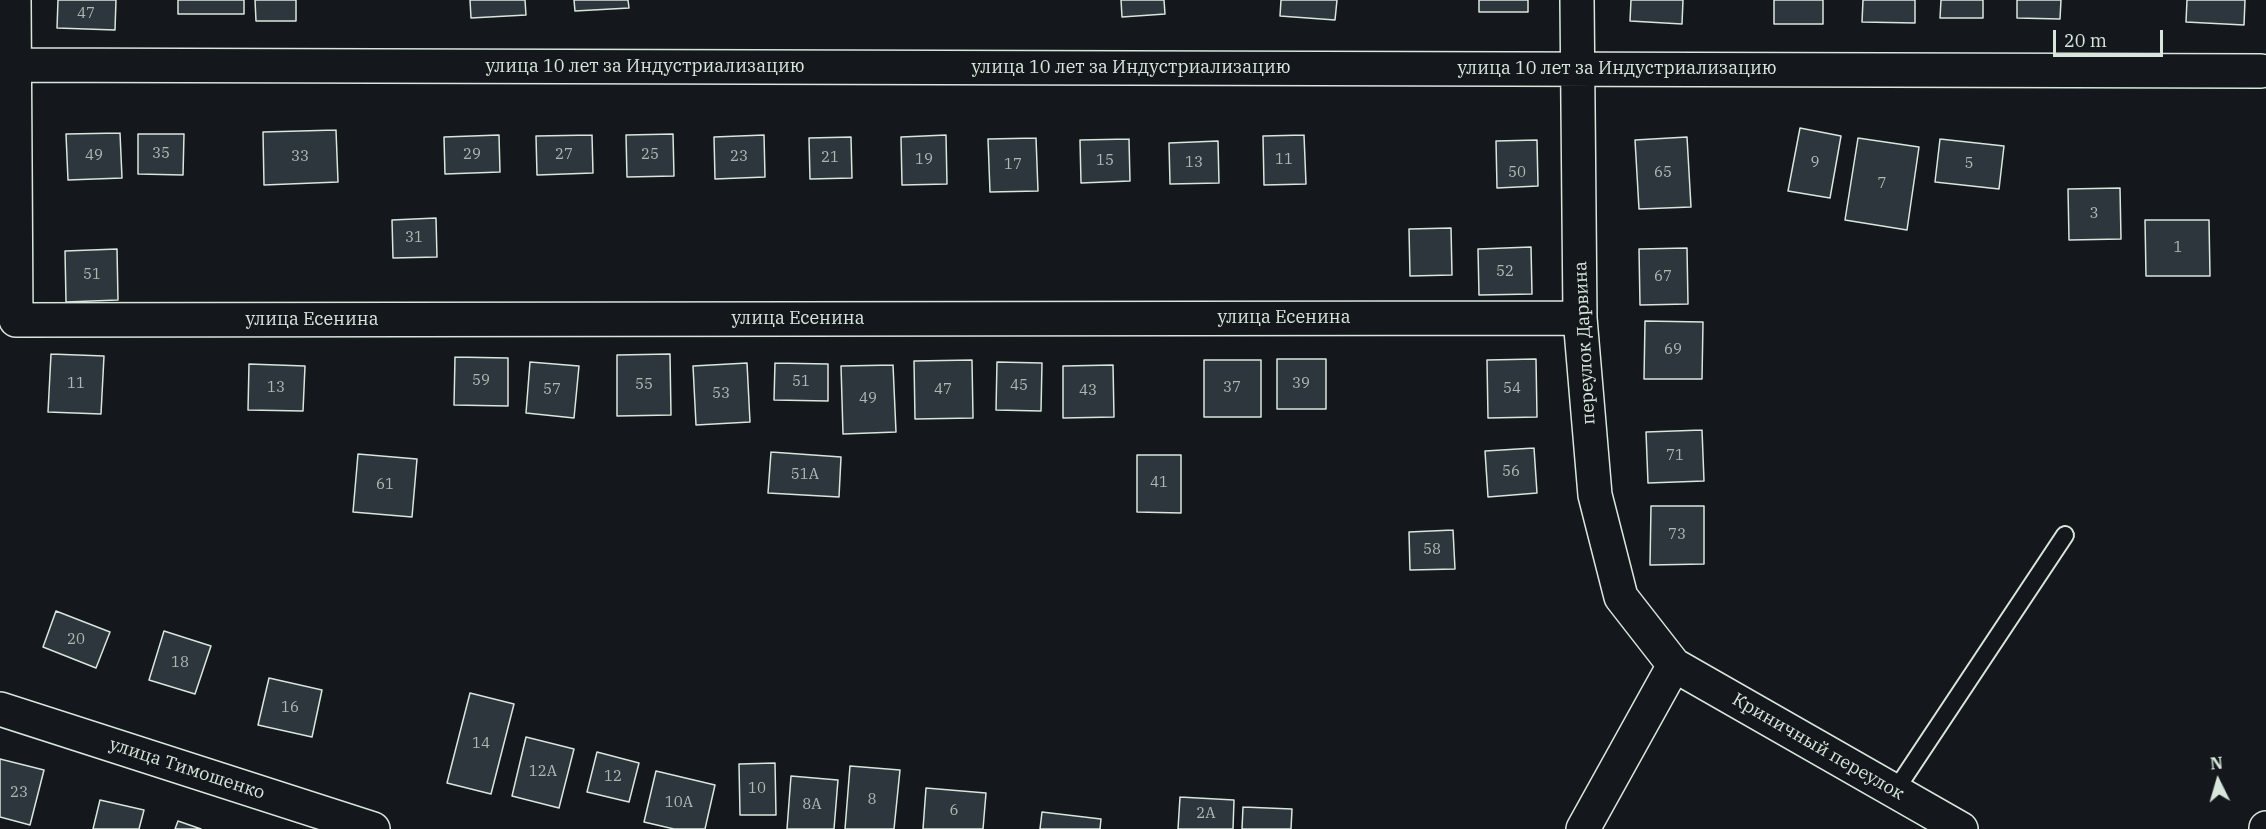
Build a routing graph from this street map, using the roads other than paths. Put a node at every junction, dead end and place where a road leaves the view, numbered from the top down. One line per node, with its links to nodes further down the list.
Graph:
1 (14, 0): 3 (street)
2 (1577, 0): 4 (street, переулок Дарвина)
3 (7, 65): 4 (street, улица 10 лет за Индустриализацию); 6 (street, улица Есенина)
4 (1577, 69): 5 (street, улица 10 лет за Индустриализацию); 6 (street, переулок Дарвина)
5 (2261, 71)
6 (1580, 318): 8 (street, переулок Дарвина)
7 (2065, 535): 10 (lane)
8 (1674, 665): 10 (street, Криничный переулок); 12 (street)
9 (0, 710): 11 (street, улица Тимошенко)
10 (1895, 791): 13 (street, Криничный переулок)
11 (373, 829)
12 (1583, 829)
13 (1961, 829)

